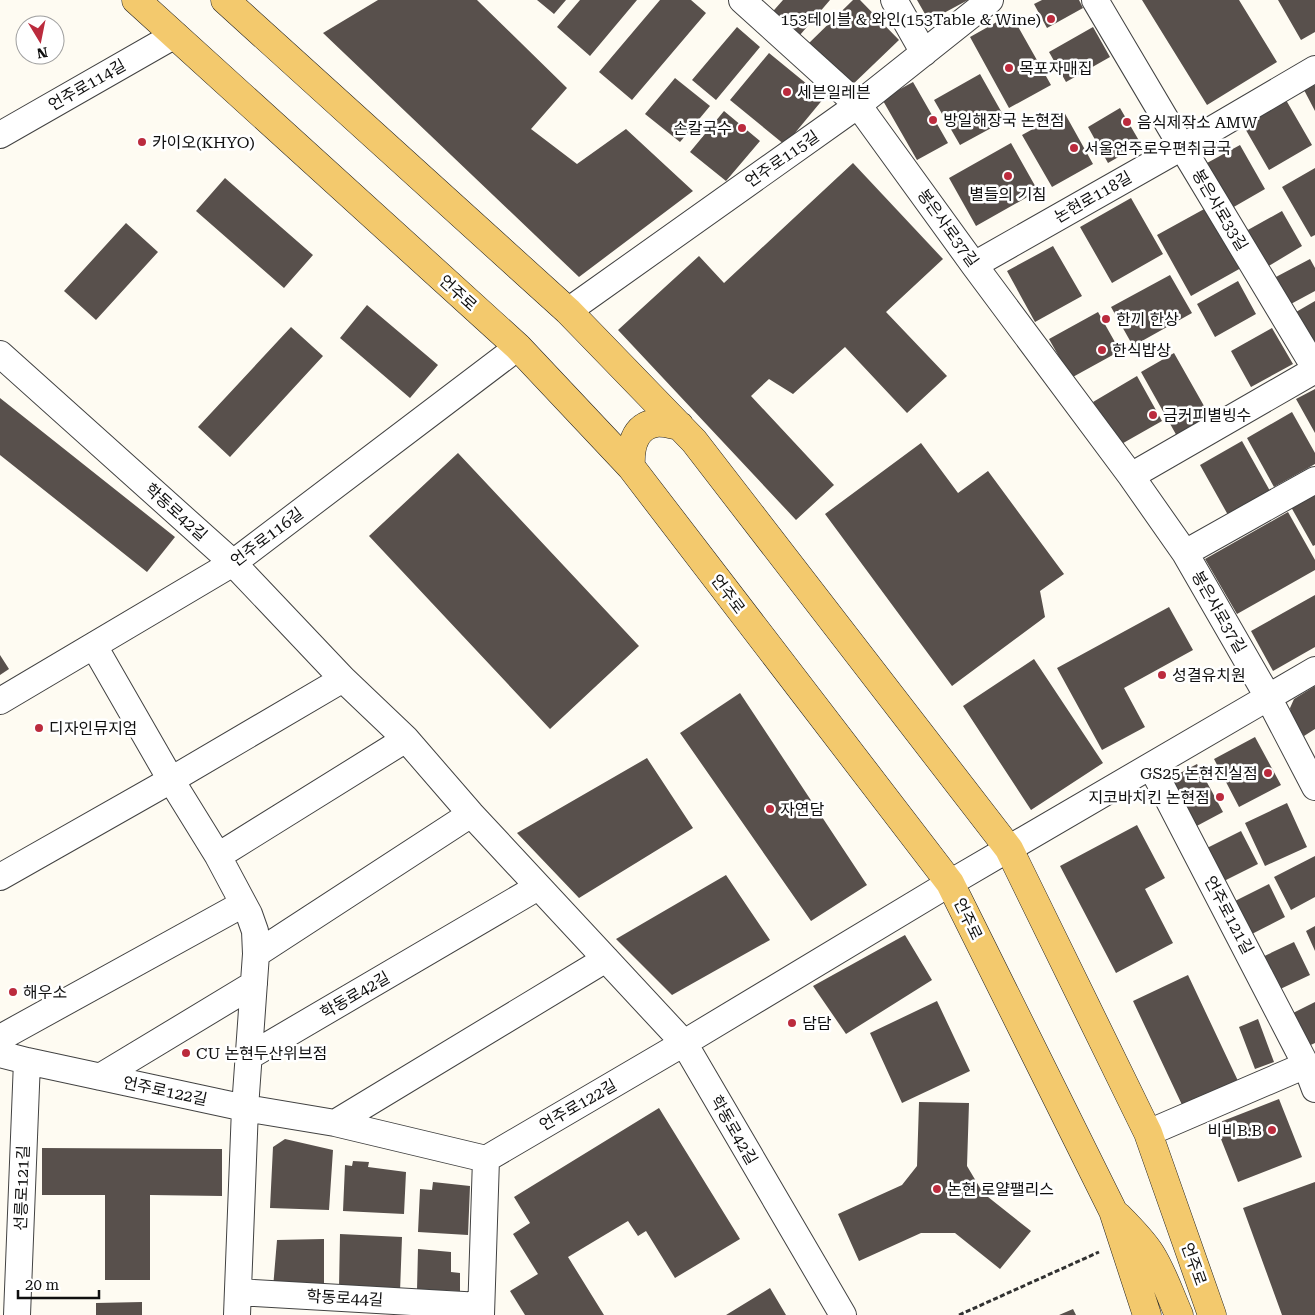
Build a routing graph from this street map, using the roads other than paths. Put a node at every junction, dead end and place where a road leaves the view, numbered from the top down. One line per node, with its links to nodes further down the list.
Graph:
1 (136, 0): 7 (main road, 언주로)
2 (742, 0): 10 (street, 봉은사로37길)
3 (894, 0): 8 (street)
4 (990, 0): 8 (street, 언주로115길)
5 (1095, 0): 12 (street, 봉은사로33길)
6 (230, 1): 14 (main road, 언주로)
7 (175, 35): 11 (street, 언주로114길); 15 (main road, 언주로)
8 (924, 53): 10 (street, 언주로115길)
9 (1315, 69): 12 (street, 논현로118길)
10 (858, 105): 13 (street, 봉은사로37길); 14 (street, 언주로115길)
11 (0, 135)
12 (1182, 147): 13 (street, 논현로118길); 17 (street, 봉은사로33길)
13 (974, 265): 20 (street, 봉은사로37길)
14 (568, 311): 18 (main road, 언주로)
15 (518, 347): 19 (main road, 언주로); 23 (street, 언주로116길)
16 (0, 354): 23 (street, 학동로42길)
17 (1315, 369): 20 (street)
18 (680, 426): 19 (main road); 34 (main road, 언주로)
19 (631, 468): 37 (main road, 언주로)
20 (1131, 476): 22 (street, 봉은사로37길)
21 (1315, 480): 22 (street, 봉은사로37길)
22 (1185, 553): 27 (street, 봉은사로37길)
23 (233, 563): 24 (street, 언주로116길); 26 (street, 학동로42길)
24 (94, 646): 28 (street, 언주로116길); 31 (street)
25 (1315, 670): 27 (street)
26 (343, 679): 29 (street, 학동로42길); 31 (street)
27 (1268, 697): 30 (street); 32 (street, 봉은사로37길)
28 (0, 701)
29 (406, 739): 33 (street, 학동로42길); 35 (street)
30 (1151, 766): 34 (street); 49 (street, 언주로121길)
31 (172, 780): 35 (street); 36 (street)
32 (1315, 787)
33 (471, 814): 38 (street, 학동로42길); 40 (street)
34 (1008, 849): 37 (street, 언주로122길); 52 (main road, 언주로)
35 (218, 856): 39 (street)
36 (0, 877)
37 (950, 883): 44 (street, 언주로122길); 54 (main road, 언주로)
38 (538, 887): 41 (street, 학동로42길); 46 (street, 학동로42길)
39 (243, 904): 40 (street); 43 (street)
40 (256, 954): 42 (street)
41 (606, 959): 44 (street, 학동로42길); 51 (street)
42 (254, 984): 46 (street); 48 (street, 언주로122길)
43 (0, 1038)
44 (684, 1043): 53 (street, 언주로122길); 58 (street, 학동로42길)
45 (0, 1054): 47 (street, 언주로122길)
46 (248, 1058): 50 (street)
47 (27, 1061): 48 (street, 언주로122길); 57 (street, 선릉로121길)
48 (100, 1077): 50 (street, 언주로122길)
49 (1311, 1077): 52 (street)
50 (245, 1108): 51 (street, 언주로122길); 55 (street)
51 (336, 1123): 53 (street, 언주로122길)
52 (1148, 1133): 61 (main road, 언주로)
53 (486, 1159): 56 (street, 학동로44길)
54 (1113, 1211): 59 (main road, 언주로); 60 (main road)
55 (237, 1304): 56 (street, 학동로44길)
56 (481, 1311)
57 (17, 1315)
58 (843, 1315)
59 (1147, 1315)
60 (1179, 1315)
61 (1212, 1315)

